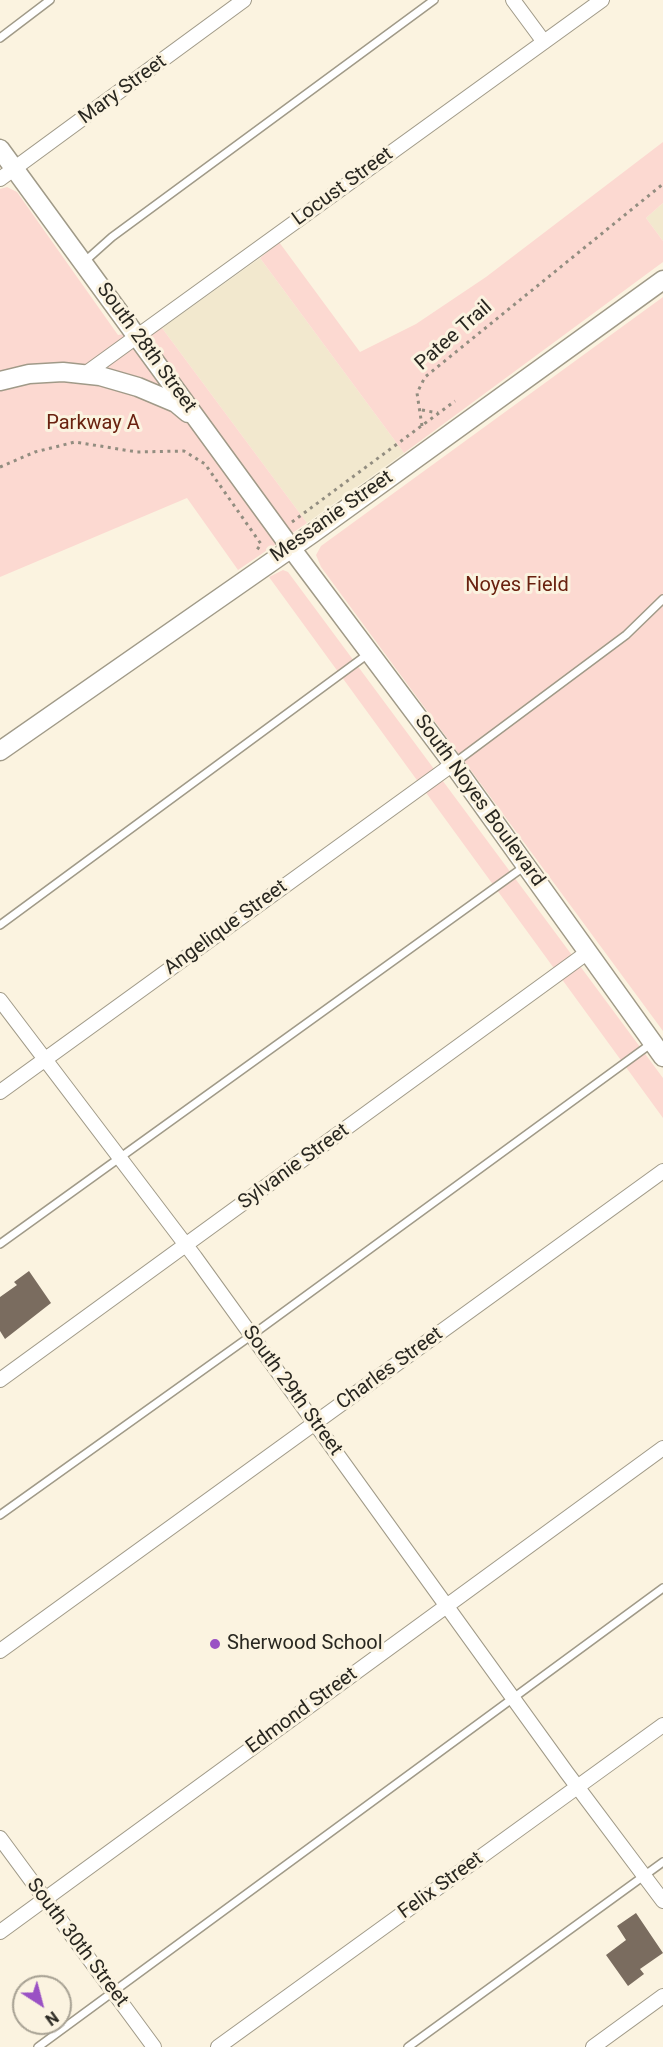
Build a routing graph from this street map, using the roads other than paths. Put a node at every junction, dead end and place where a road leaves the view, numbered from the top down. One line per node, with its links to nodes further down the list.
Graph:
1 (50, 0): 6 (lane)
2 (244, 0): 9 (street, Mary Street)
3 (434, 0): 10 (lane)
4 (513, 0): 7 (street)
5 (602, 0): 7 (street, Locust Street)
6 (0, 38)
7 (544, 42): 12 (street, Locust Street)
8 (0, 149): 9 (street, South 28th Street)
9 (7, 174): 10 (street, South 28th Street)
10 (84, 262): 12 (street, South 28th Street)
11 (663, 280): 16 (street, Messanie Street)
12 (138, 336): 13 (street, Locust Street); 15 (street, South 28th Street)
13 (85, 374): 14 (street); 15 (street)
14 (0, 381)
15 (203, 426): 16 (street, South 28th Street)
16 (291, 548): 18 (street, South Noyes Boulevard); 19 (street, Messanie Street)
17 (663, 599): 20 (lane)
18 (370, 652): 20 (street, South Noyes Boulevard); 22 (lane)
19 (0, 752)
20 (453, 764): 21 (street, South Noyes Boulevard); 27 (street, Angelique Street)
21 (525, 866): 23 (street, South Noyes Boulevard); 29 (lane)
22 (0, 925)
23 (588, 952): 25 (street, South Noyes Boulevard); 32 (street, Sylvanie Street)
24 (0, 1000): 27 (street, South 29th Street)
25 (652, 1043): 26 (street, South Noyes Boulevard); 33 (lane)
26 (663, 1058)
27 (46, 1059): 28 (street, Angelique Street); 29 (street, South 29th Street)
28 (0, 1092)
29 (118, 1159): 31 (lane); 32 (street, South 29th Street)
30 (663, 1171): 35 (street, Charles Street)
31 (0, 1244)
32 (186, 1246): 33 (street, South 29th Street); 34 (street, Sylvanie Street)
33 (252, 1335): 35 (street, South 29th Street); 37 (lane)
34 (0, 1380)
35 (315, 1423): 39 (street, South 29th Street); 40 (street, Charles Street)
36 (663, 1448): 39 (street, Edmond Street)
37 (0, 1515)
38 (663, 1588): 41 (lane)
39 (447, 1606): 41 (street, South 29th Street); 47 (street, Edmond Street)
40 (0, 1651)
41 (514, 1699): 43 (street, South 29th Street); 50 (lane)
42 (663, 1725): 43 (street, Felix Street)
43 (577, 1787): 46 (street, South 29th Street); 54 (street, Felix Street)
44 (0, 1838): 47 (street, South 30th Street)
45 (663, 1862): 46 (lane)
46 (644, 1876): 48 (street, South 29th Street); 55 (lane)
47 (45, 1900): 49 (street, Edmond Street); 50 (street, South 30th Street)
48 (663, 1902)
49 (0, 1932)
50 (114, 1992): 52 (lane); 53 (street, South 30th Street)
51 (663, 1996): 56 (street)
52 (38, 2047)
53 (154, 2047)
54 (218, 2047)
55 (408, 2047)
56 (593, 2047)

